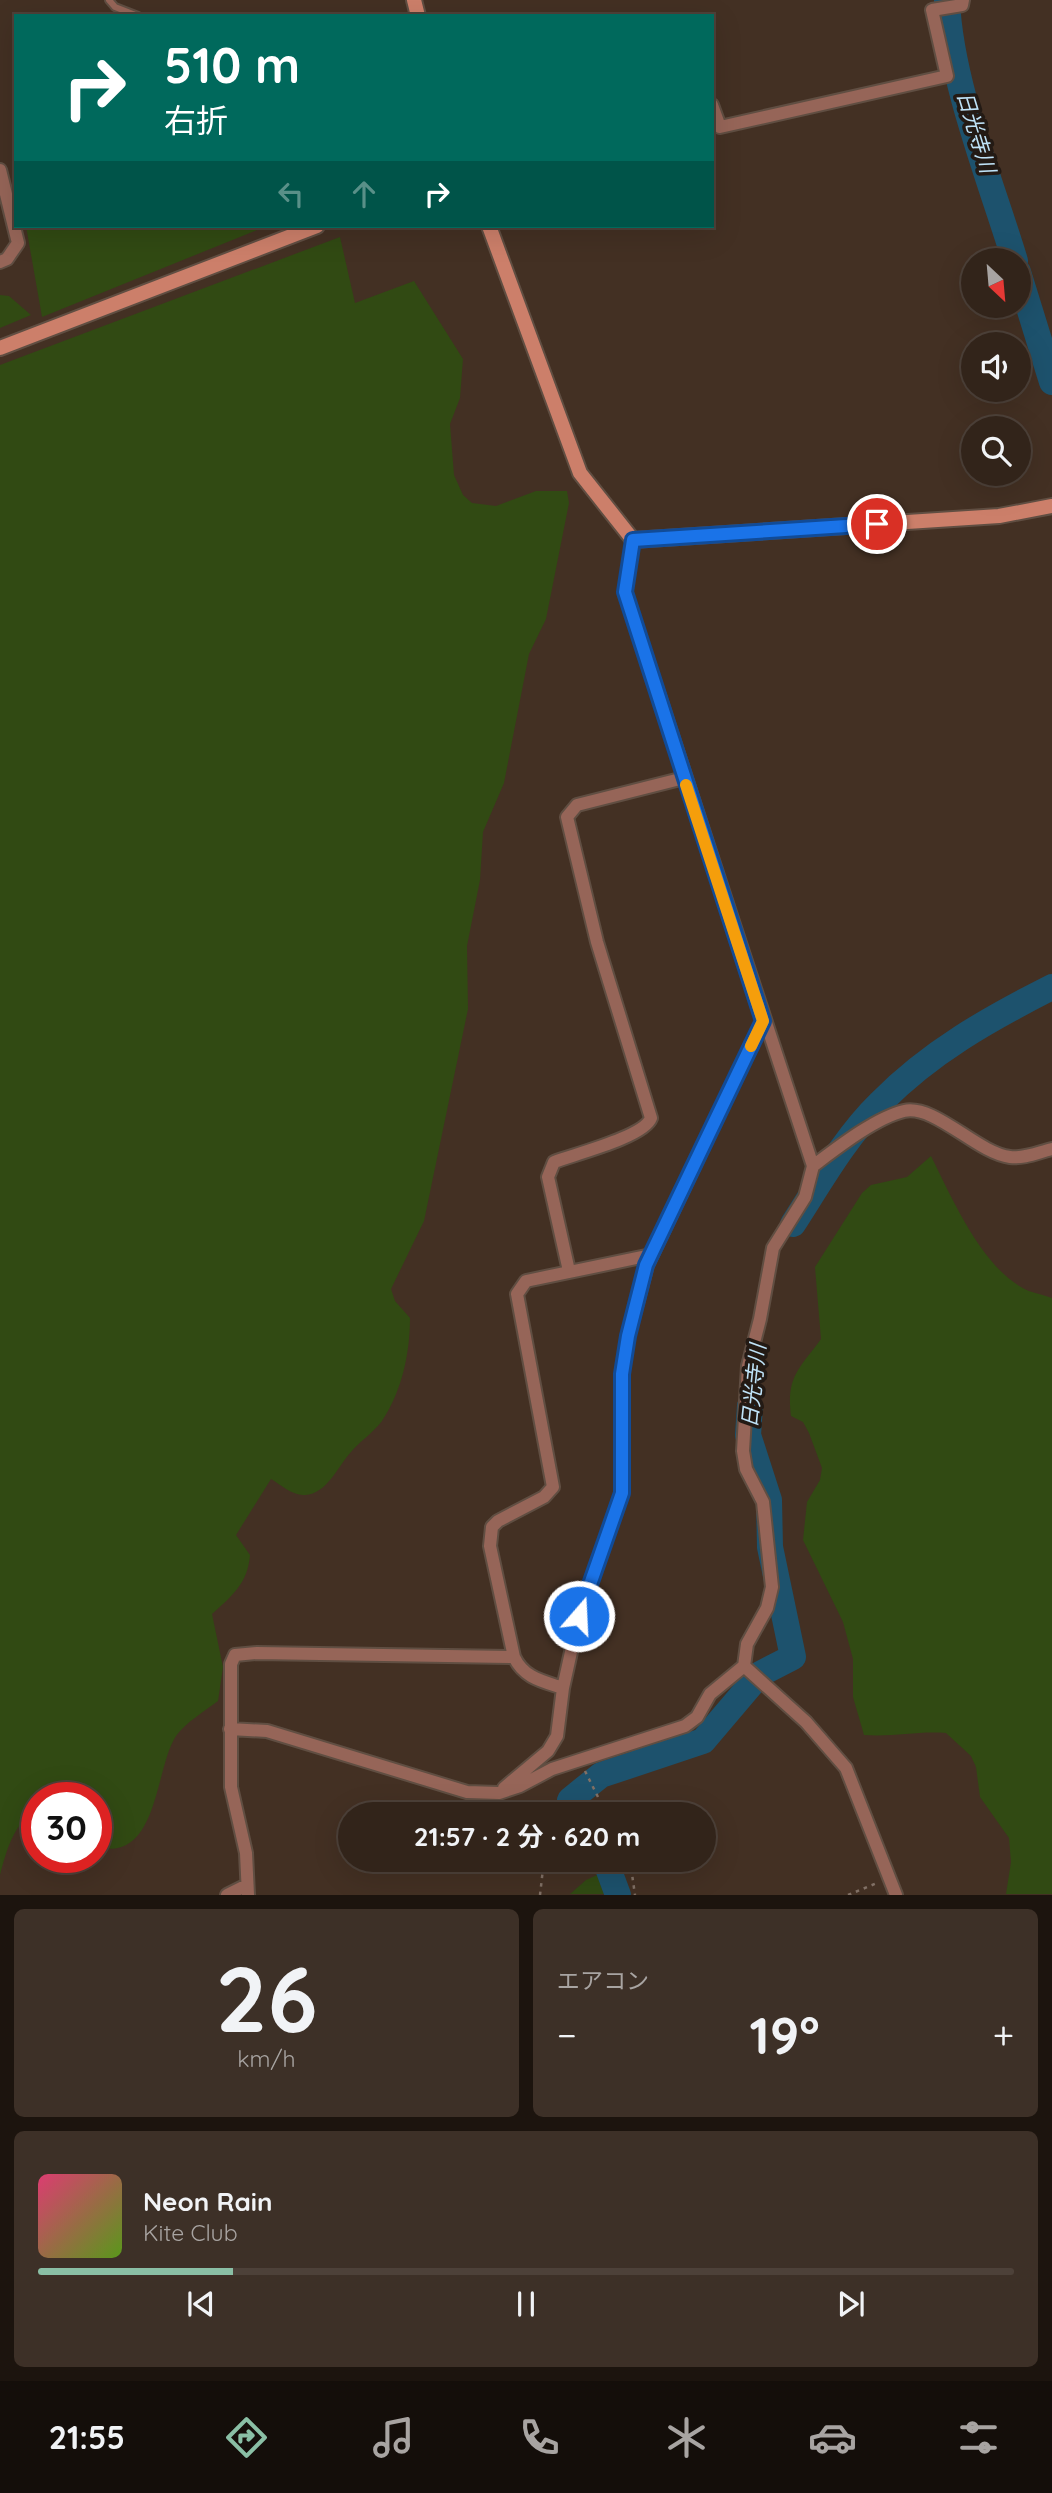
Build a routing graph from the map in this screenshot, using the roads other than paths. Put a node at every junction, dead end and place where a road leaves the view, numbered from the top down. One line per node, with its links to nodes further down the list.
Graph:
1 (109, 0): 3 (lane)
2 (960, 3): 4 (street)
3 (133, 14)
4 (714, 110)
5 (0, 170): 6 (street)
6 (14, 227)
7 (14, 228): 10 (street)
8 (312, 228): 11 (street)
9 (490, 228): 13 (street)
10 (0, 262)
11 (0, 348)
12 (1052, 506): 13 (street)
13 (633, 540): 14 (street)
14 (684, 778): 15 (street); 19 (street)
15 (763, 1021): 17 (street); 18 (street)
16 (1052, 1149): 17 (street)
17 (813, 1166): 21 (street)
18 (651, 1255): 19 (street); 22 (street)
19 (569, 1271): 20 (street)
20 (514, 1657): 22 (street); 23 (street)
21 (744, 1666): 24 (street); 27 (street)
22 (563, 1688): 24 (street)
23 (230, 1728): 24 (street); 25 (street)
24 (499, 1793)
25 (247, 1890): 26 (street)
26 (227, 1895)
27 (896, 1895)

